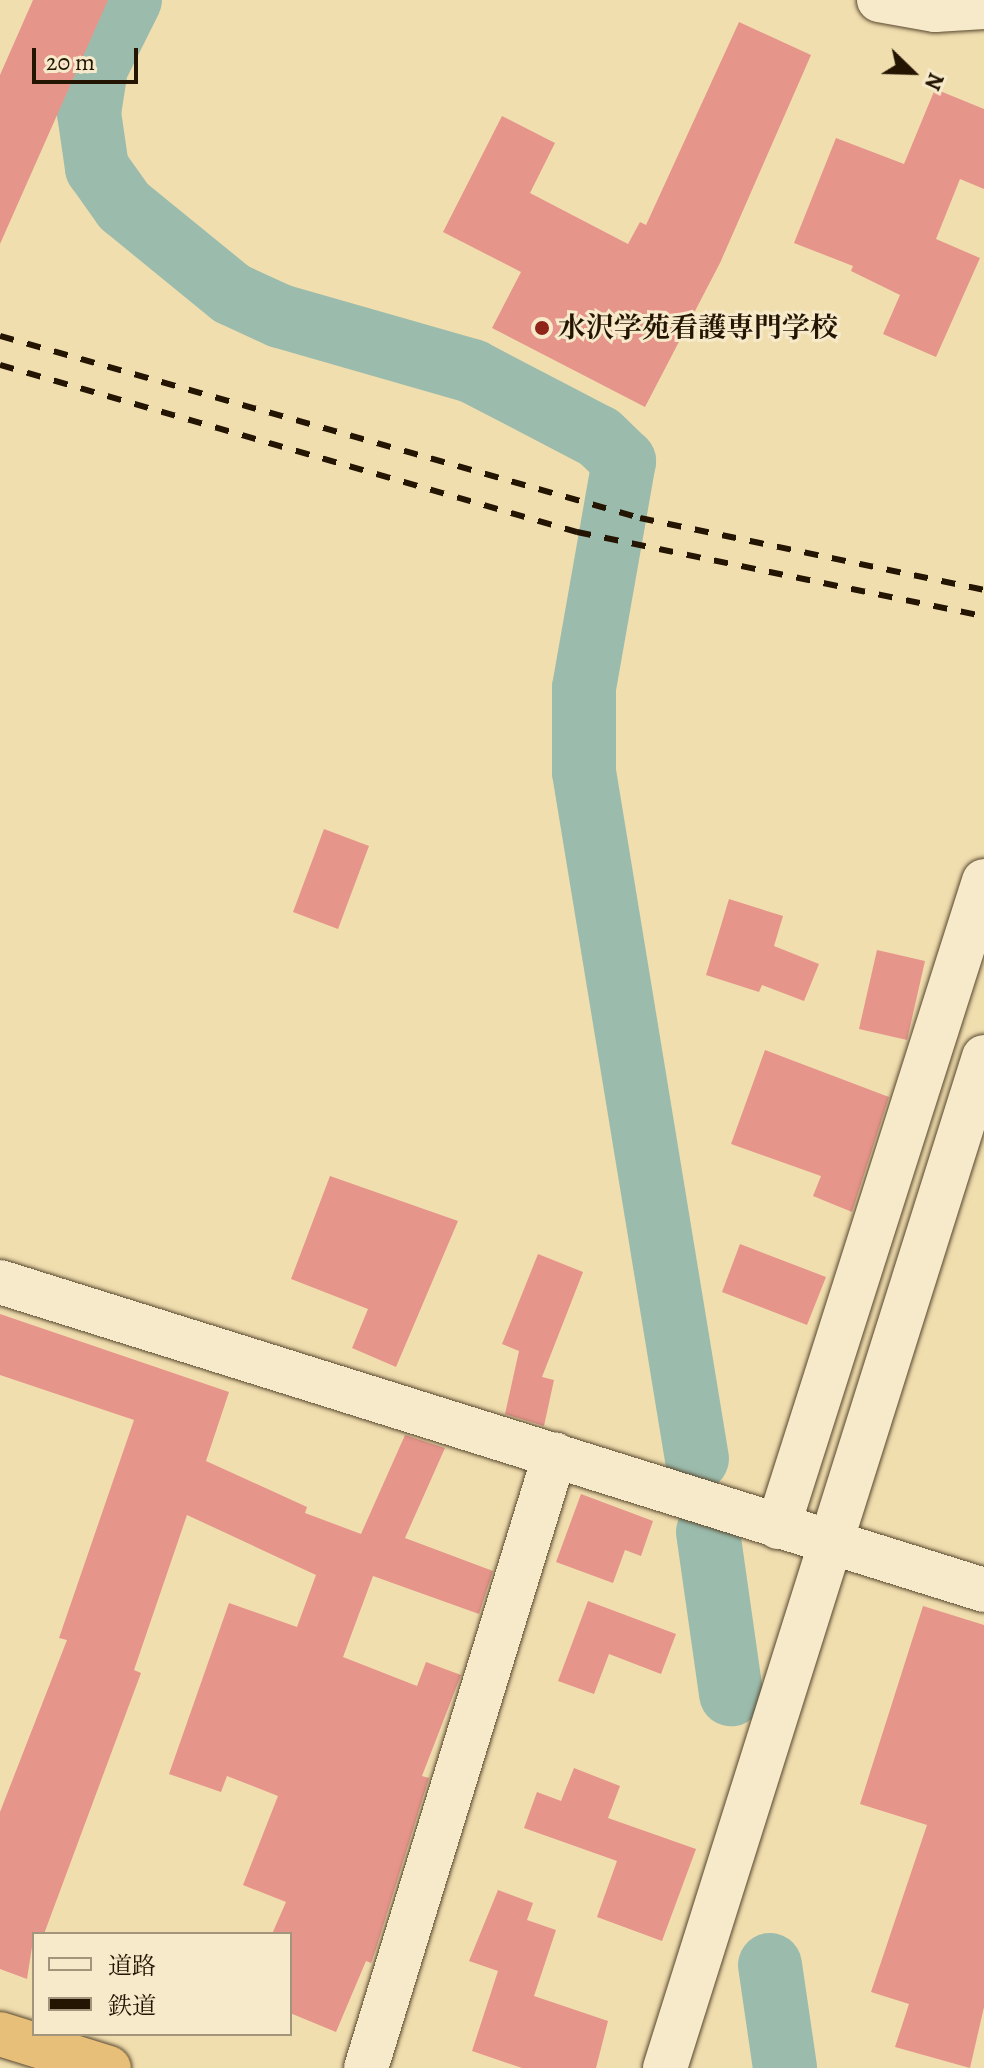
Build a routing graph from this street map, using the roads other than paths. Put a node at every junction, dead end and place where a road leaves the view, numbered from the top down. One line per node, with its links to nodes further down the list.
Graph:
1 (879, 0): 2 (street)
2 (984, 7)
3 (984, 881): 7 (street)
4 (984, 1057): 8 (street)
5 (0, 1282): 6 (street)
6 (555, 1454): 7 (street); 12 (street)
7 (778, 1527): 8 (street)
8 (831, 1543): 9 (street); 13 (street)
9 (984, 1590)
10 (0, 2034): 11 (highway)
11 (109, 2068)
12 (366, 2068)
13 (665, 2068)

